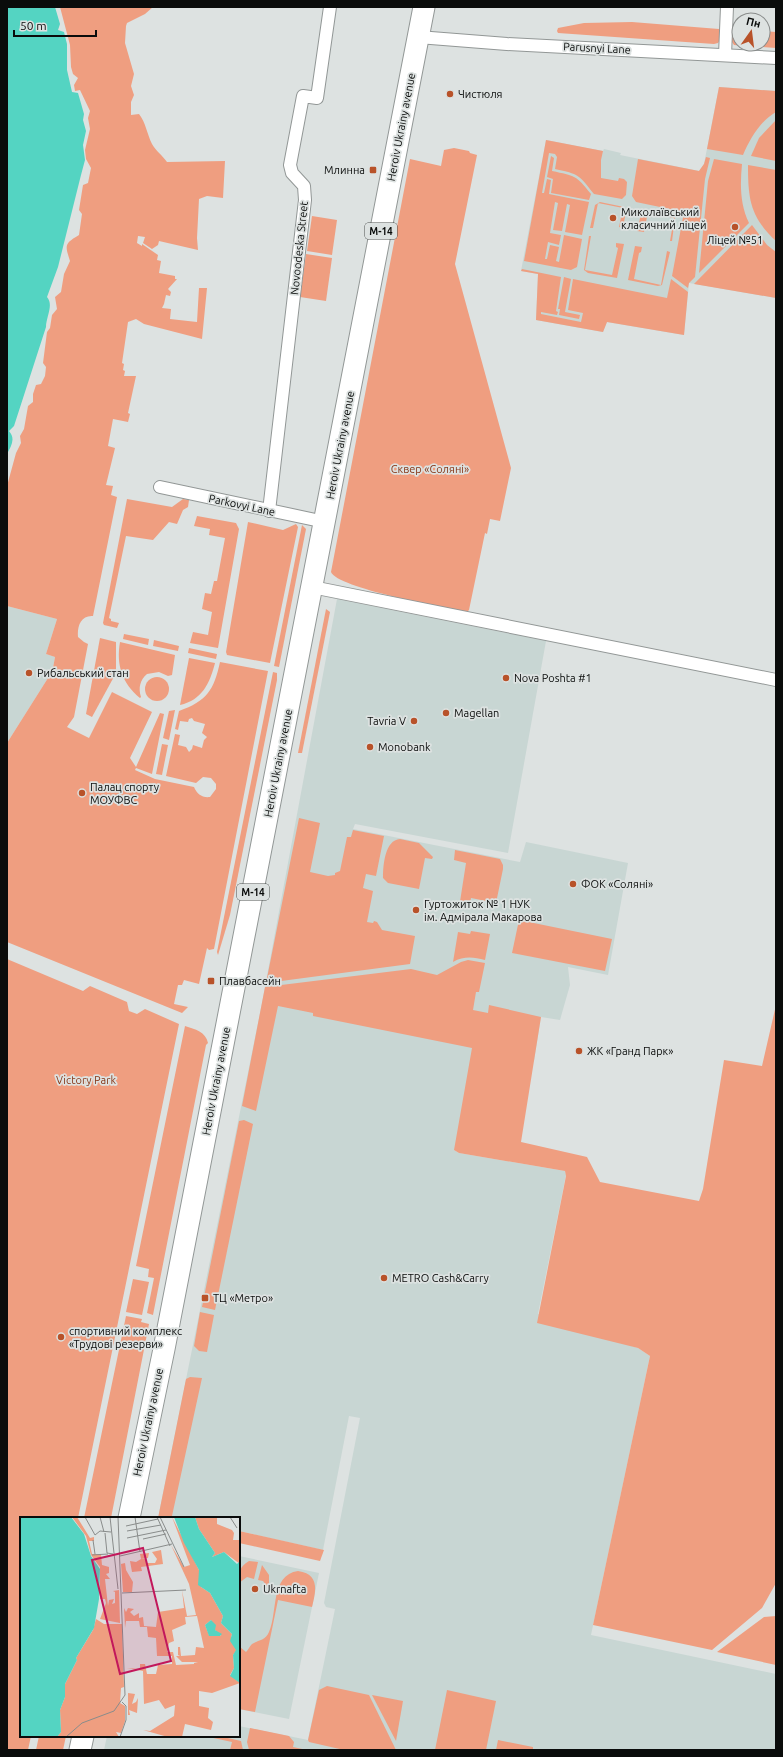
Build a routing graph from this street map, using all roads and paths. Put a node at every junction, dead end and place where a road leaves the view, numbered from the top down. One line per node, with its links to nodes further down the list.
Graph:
1 (330, 7): 8 (street, Novoodeska Street)
2 (424, 7): 4 (highway, Heroiv Ukrainy avenue / М-14)
3 (727, 7): 5 (street)
4 (418, 37): 5 (street, Parusnyi Lane); 9 (highway, Heroiv Ukrainy avenue / М-14)
5 (725, 55): 6 (street, Parusnyi Lane)
6 (776, 58)
7 (160, 487): 8 (street, Parkovyi Lane)
8 (269, 510): 9 (street, Parkovyi Lane)
9 (325, 522): 10 (highway, Heroiv Ukrainy avenue / М-14)
10 (312, 587): 11 (street); 12 (highway, Heroiv Ukrainy avenue / М-14)
11 (776, 680)
12 (128, 1517)
13 (83, 1737): 14 (highway)
14 (80, 1750)

